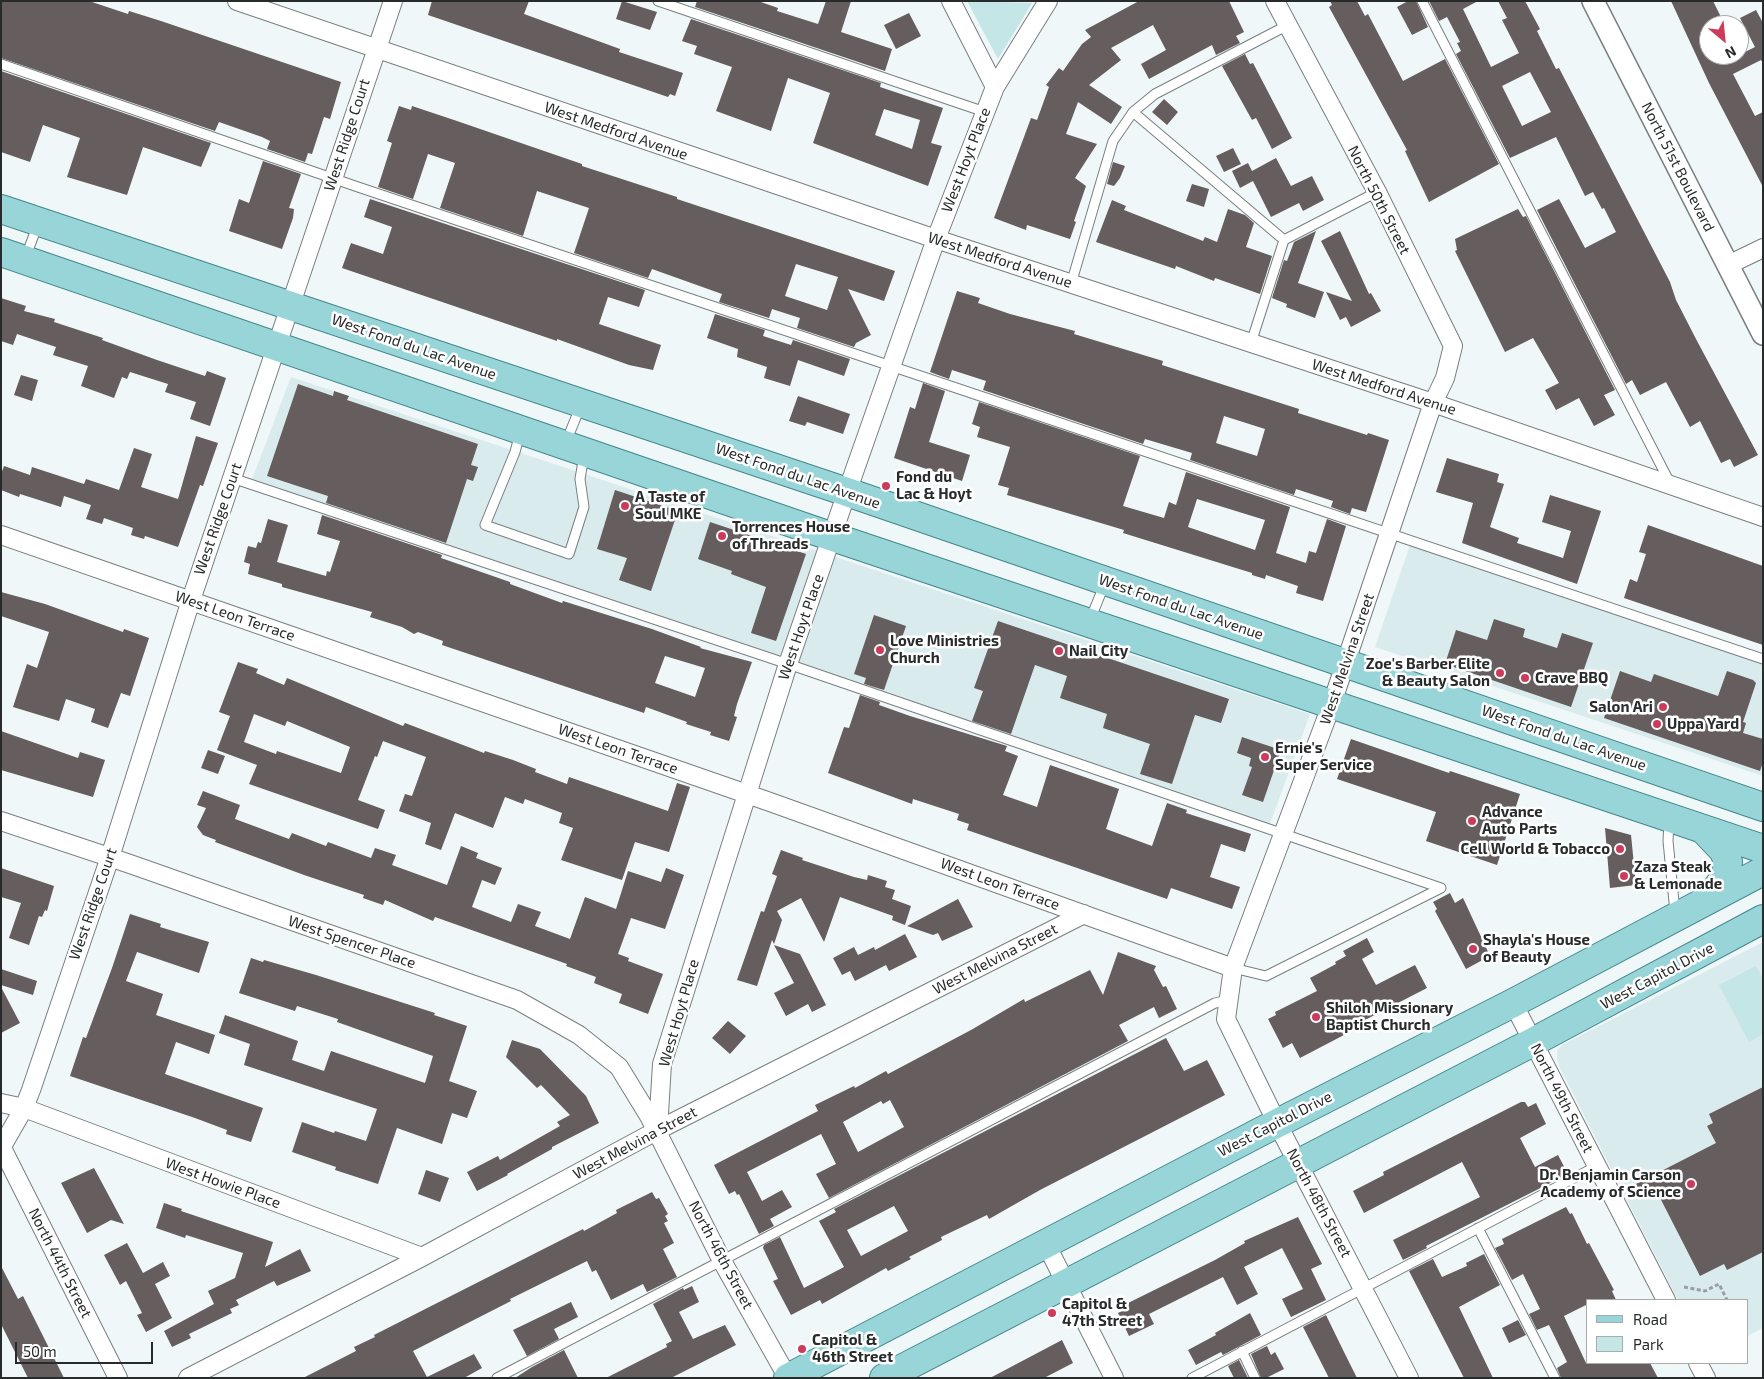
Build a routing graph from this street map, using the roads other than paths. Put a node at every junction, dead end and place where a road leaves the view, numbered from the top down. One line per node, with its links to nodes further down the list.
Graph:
1 (237, 1): 10 (street, West Medford Avenue)
2 (393, 1): 10 (street, West Ridge Court)
3 (658, 1): 13 (lane)
4 (951, 1): 12 (street)
5 (1048, 1): 12 (street, West Hoyt Place)
6 (1275, 1): 9 (street, North 50th Street)
7 (1422, 1): 35 (lane)
8 (1593, 1): 23 (street, North 51st Boulevard)
9 (1288, 25): 14 (lane); 16 (street, North 50th Street)
10 (375, 49): 15 (street, West Ridge Court); 19 (street, West Medford Avenue)
11 (1, 64): 15 (lane)
12 (995, 87): 13 (street, West Hoyt Place)
13 (985, 112): 19 (street, West Hoyt Place)
14 (1133, 112): 20 (lane); 24 (lane)
15 (332, 178): 25 (street, West Ridge Court); 29 (lane)
16 (1376, 192): 20 (lane); 31 (street, North 50th Street)
17 (1, 209): 18 (main road, West Fond du Lac Avenue)
18 (38, 221): 22 (lane); 25 (main road, West Fond du Lac Avenue)
19 (936, 240): 24 (street, West Medford Avenue); 29 (street, West Hoyt Place)
20 (1284, 240): 27 (lane)
21 (1763, 248): 23 (street)
22 (13, 256): 28 (main road)
23 (1728, 265): 26 (street, North 51st Boulevard)
24 (1071, 284): 27 (street, West Medford Avenue)
25 (290, 305): 28 (street, West Ridge Court); 30 (main road, West Fond du Lac Avenue)
26 (1763, 334)
27 (1251, 343): 31 (street, West Medford Avenue)
28 (277, 348): 32 (main road); 34 (street, West Ridge Court)
29 (891, 366): 36 (street, West Hoyt Place); 38 (lane)
30 (582, 403): 33 (lane); 36 (main road, West Fond du Lac Avenue)
31 (1433, 403): 35 (street, West Medford Avenue); 38 (street, West Melvina Street)
32 (520, 430): 33 (main road); 33 (lane)
33 (575, 449): 40 (main road)
34 (232, 478): 42 (street, West Ridge Court); 46 (lane)
35 (1671, 486): 37 (street, West Medford Avenue)
36 (847, 492): 40 (street, West Hoyt Place); 41 (main road, West Fond du Lac Avenue)
37 (1763, 517)
38 (1389, 534): 44 (lane); 45 (street, West Melvina Street)
39 (1, 535): 42 (street, West Leon Terrace)
40 (833, 537): 43 (main road); 46 (street, West Hoyt Place)
41 (1106, 581): 43 (lane); 45 (main road, West Fond du Lac Avenue)
42 (191, 600): 48 (street, West Leon Terrace); 55 (street, West Ridge Court)
43 (1088, 624): 47 (main road)
44 (1763, 659)
45 (1346, 663): 47 (street, West Melvina Street); 49 (main road, West Fond du Lac Avenue)
46 (788, 664): 48 (street, West Hoyt Place); 53 (lane)
47 (1332, 706): 50 (main road); 53 (street, West Melvina Street)
48 (747, 794): 58 (street, West Leon Terrace); 68 (street, West Hoyt Place)
49 (1763, 807)
50 (1669, 818): 52 (main road); 59 (lane)
51 (1, 821): 55 (street, West Spencer Place)
52 (1704, 830): 54 (main road); 57 (main road)
53 (1283, 833): 61 (street, West Melvina Street); 61 (lane)
54 (1763, 849)
55 (110, 857): 66 (street, West Ridge Court); 68 (street, West Spencer Place)
56 (1763, 872): 57 (main road, West Capitol Drive)
57 (1708, 900): 59 (main road, West Capitol Drive)
58 (1084, 914): 61 (street, West Leon Terrace); 68 (street, West Melvina Street)
59 (1676, 918): 63 (main road, West Capitol Drive)
60 (1763, 920): 64 (main road, West Capitol Drive)
61 (1233, 968): 62 (street, North 48th Street)
62 (1228, 1000): 67 (street, North 48th Street); 75 (lane)
63 (1513, 1003): 64 (street, North 49th Street); 67 (main road, West Capitol Drive)
64 (1534, 1042): 70 (main road, West Capitol Drive); 71 (street, North 49th Street)
65 (1, 1103): 66 (street)
66 (24, 1108): 69 (street, West Ridge Court); 74 (street, West Howie Place)
67 (1277, 1123): 70 (street, North 48th Street); 73 (main road, West Capitol Drive)
68 (658, 1130): 74 (street, West Melvina Street); 75 (street, North 46th Street)
69 (2, 1148): 81 (street, North 44th Street)
70 (1299, 1163): 76 (main road, West Capitol Drive); 77 (street, North 48th Street)
71 (1597, 1166): 72 (lane); 78 (street, North 49th Street)
72 (1478, 1228): 77 (lane); 90 (lane)
73 (1046, 1244): 76 (street); 84 (main road, West Capitol Drive)
74 (422, 1257): 82 (street, West Melvina Street)
75 (722, 1261): 83 (lane); 84 (street, North 46th Street)
76 (1067, 1285): 85 (main road, West Capitol Drive); 86 (street)
77 (1363, 1287): 79 (lane); 89 (street, North 48th Street)
78 (1665, 1299)
79 (1242, 1351): 87 (lane); 88 (lane)
80 (1699, 1364): 91 (street)
81 (118, 1378)
82 (188, 1378)
83 (497, 1378)
84 (788, 1378)
85 (884, 1378)
86 (1114, 1378)
87 (1192, 1378)
88 (1256, 1378)
89 (1409, 1378)
90 (1555, 1378)
91 (1706, 1378)

